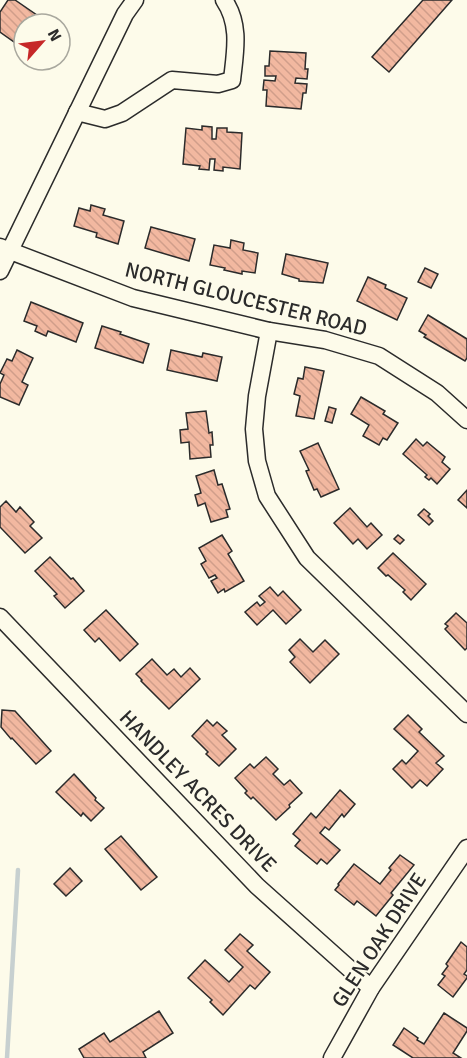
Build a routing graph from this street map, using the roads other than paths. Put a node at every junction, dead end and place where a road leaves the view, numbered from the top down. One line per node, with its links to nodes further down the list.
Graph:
1 (135, 0): 3 (street)
2 (224, 0): 3 (street)
3 (77, 112): 4 (street)
4 (5, 249): 5 (street); 6 (street, NORTH GLOUCESTER ROAD)
5 (0, 271)
6 (269, 331): 7 (street, NORTH GLOUCESTER ROAD); 9 (street)
7 (467, 420)
8 (0, 617): 11 (street, HANDLEY ACRES DRIVE)
9 (467, 714)
10 (467, 848): 11 (street, GLEN OAK DRIVE)
11 (371, 988): 12 (street, GLEN OAK DRIVE)
12 (332, 1058)

